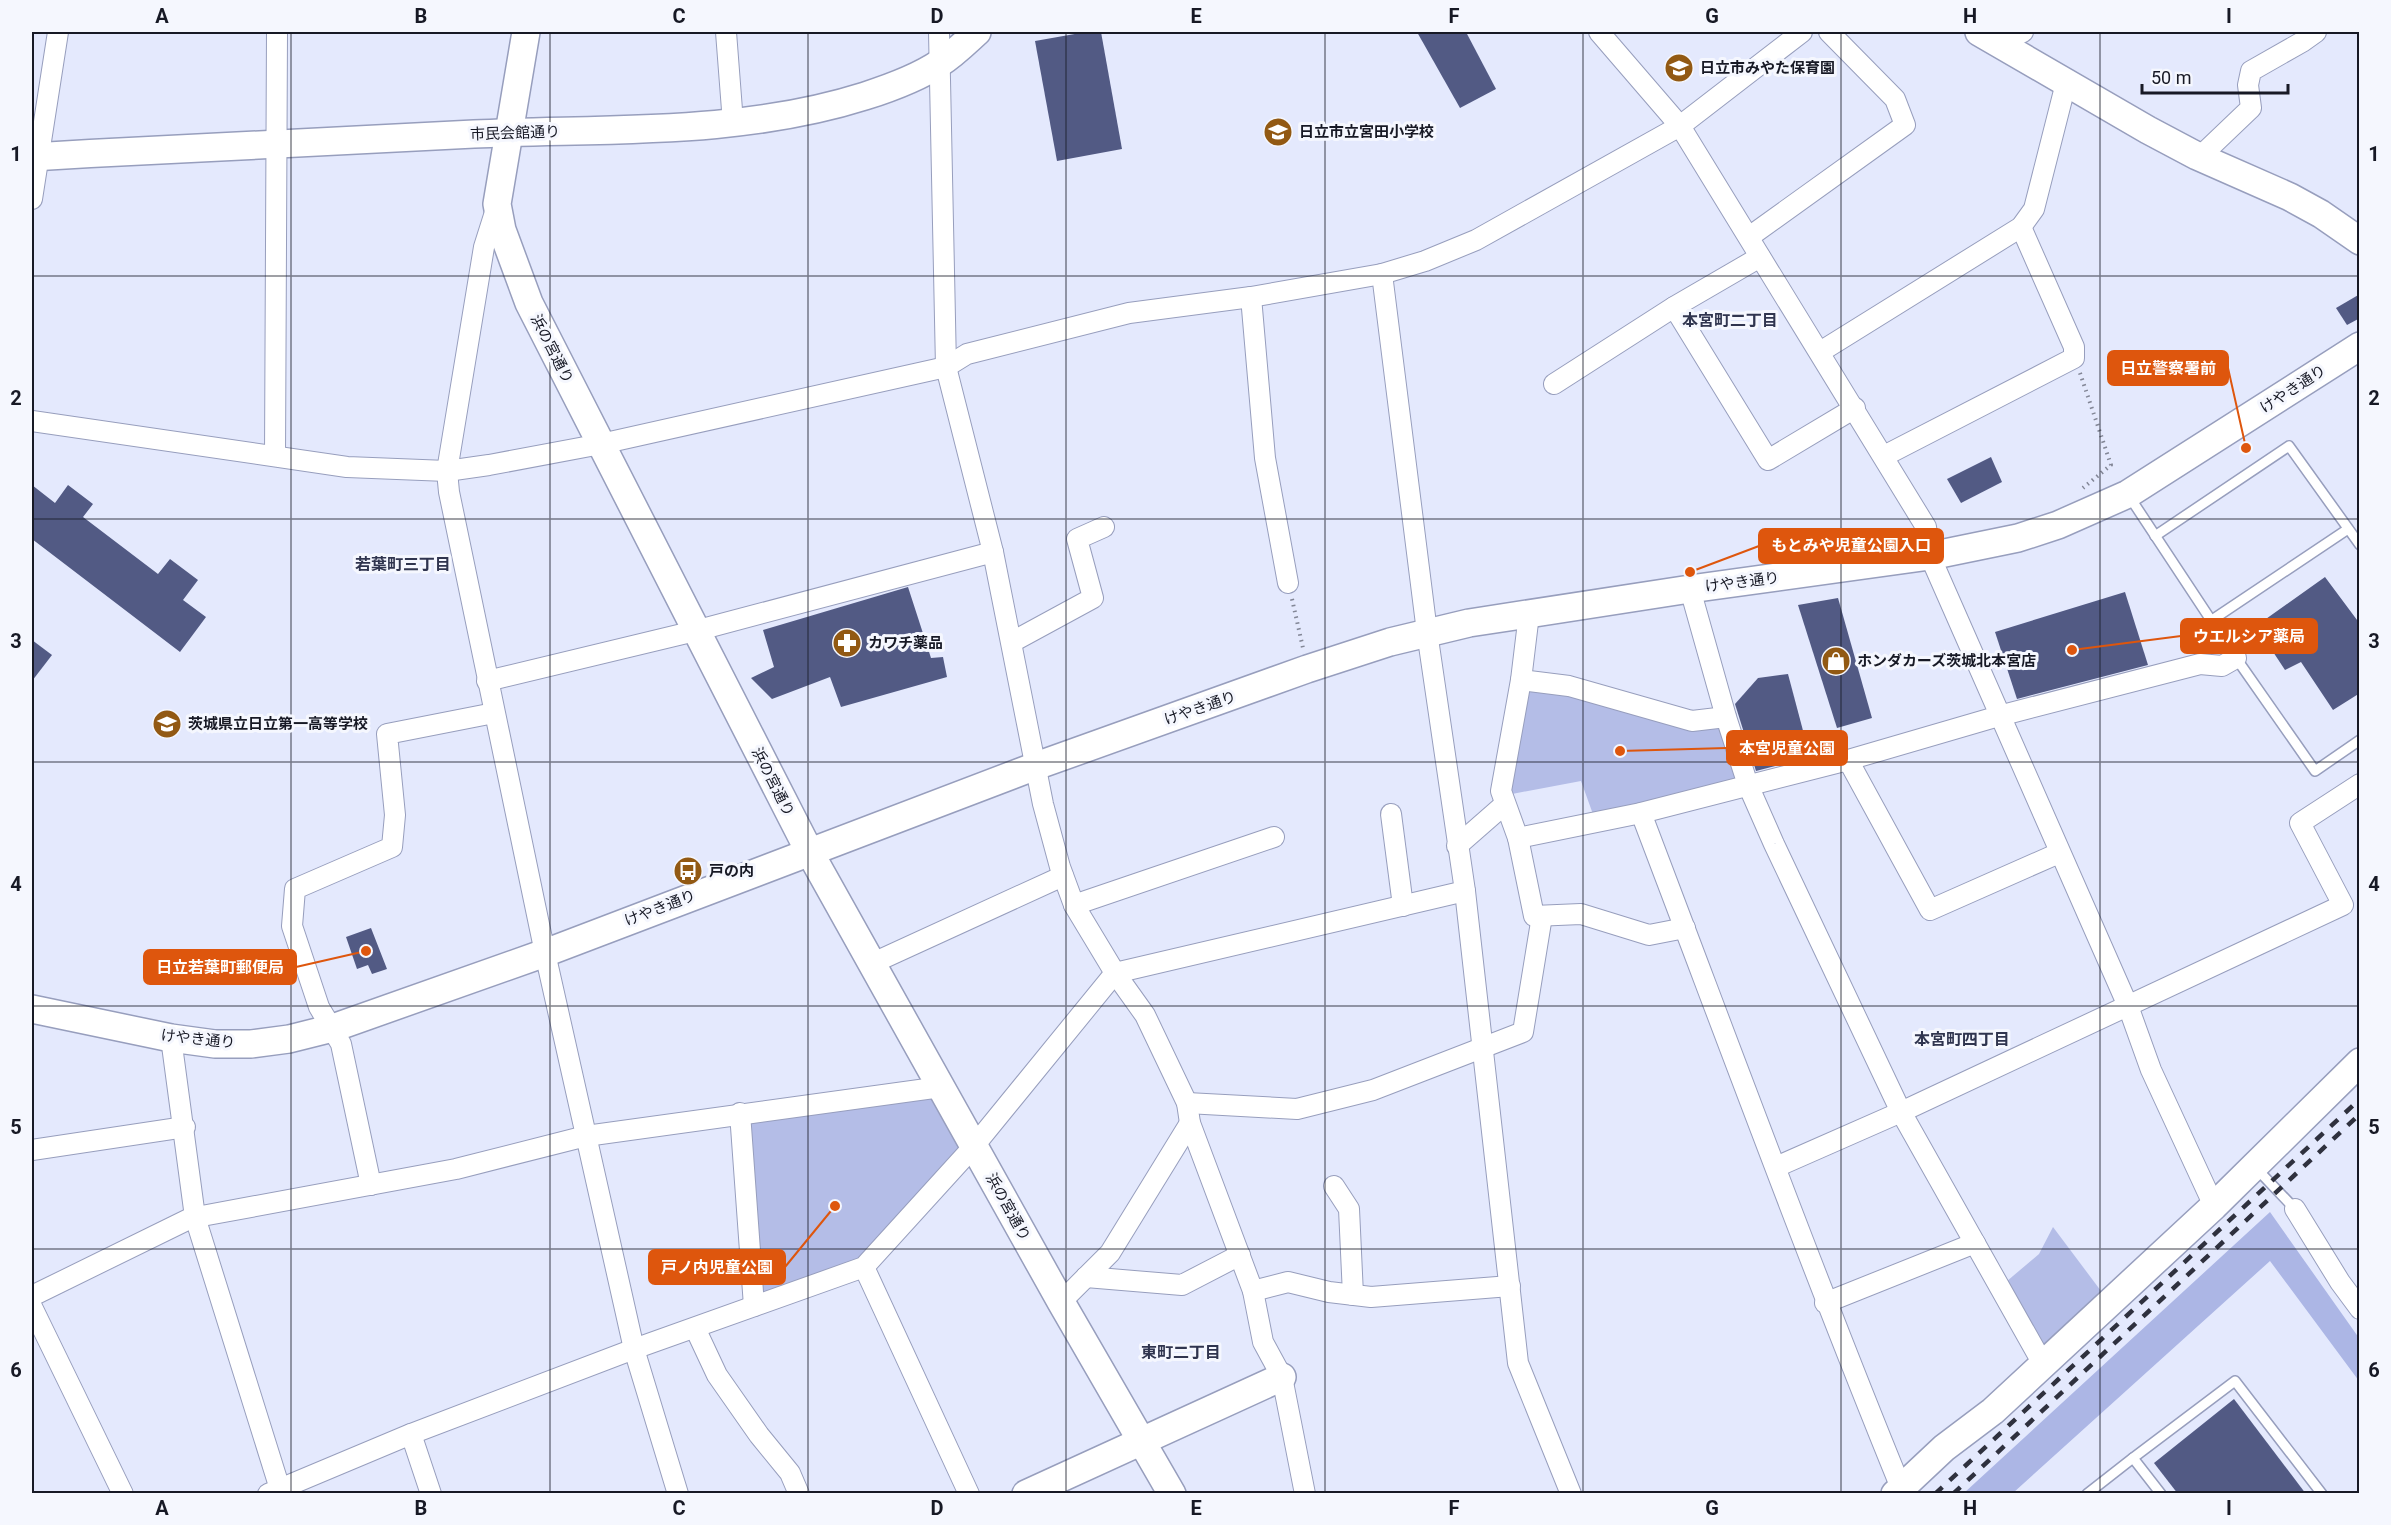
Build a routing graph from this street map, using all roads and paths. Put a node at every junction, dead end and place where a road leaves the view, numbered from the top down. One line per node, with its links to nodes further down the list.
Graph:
1 (58, 32): 19 (street)
2 (277, 32): 17 (street)
3 (526, 32): 16 (street, 浜の宮通り)
4 (726, 32): 14 (street)
5 (939, 32): 12 (street)
6 (977, 32): 12 (street, 市民会館通り)
7 (1599, 32): 15 (street)
8 (1802, 32): 15 (street)
9 (1829, 32): 23 (street)
10 (2316, 32): 18 (street)
11 (2001, 36): 13 (street)
12 (940, 63): 14 (street, 市民会館通り); 32 (street)
13 (2066, 83): 18 (street); 22 (street)
14 (733, 123): 16 (street, 市民会館通り)
15 (1680, 126): 23 (street); 26 (street)
16 (510, 133): 17 (street, 市民会館通り); 21 (street, 浜の宮通り)
17 (276, 145): 19 (street, 市民会館通り); 37 (street)
18 (2197, 156): 24 (street)
19 (35, 157): 20 (street)
20 (32, 199)
21 (497, 204): 36 (street, 浜の宮通り); 39 (street)
22 (2021, 228): 30 (street); 31 (street)
23 (1749, 237): 25 (street)
24 (2360, 241)
25 (1760, 257): 28 (street); 30 (street)
26 (1382, 274): 27 (street); 53 (street)
27 (1251, 297): 32 (street); 48 (street)
28 (1674, 307): 33 (street); 34 (street)
29 (2360, 346): 41 (street, けやき通り)
30 (1820, 352): 34 (street)
31 (2074, 358): 38 (street); 40 (path)
32 (946, 367): 36 (street); 46 (street)
33 (1554, 384)
34 (1855, 408): 38 (street)
35 (32, 421): 37 (street)
36 (601, 444): 39 (street); 52 (street, 浜の宮通り)
37 (275, 456): 39 (street)
38 (1884, 456): 47 (street)
39 (447, 471): 58 (street)
40 (2082, 488)
41 (2128, 494): 44 (lane); 47 (street, けやき通り)
42 (1104, 527): 54 (street)
43 (2348, 529): 44 (lane); 45 (lane); 51 (lane)
44 (2155, 536): 51 (lane)
45 (2360, 545)
46 (993, 552): 52 (street); 54 (street)
47 (1930, 556): 49 (street, けやき通り); 60 (street)
48 (1288, 583): 56 (path)
49 (1690, 589): 50 (street, けやき通り); 61 (street)
50 (1529, 614): 53 (street, けやき通り); 57 (street)
51 (2212, 620): 55 (lane)
52 (695, 631): 58 (street); 73 (street, 浜の宮通り)
53 (1427, 632): 56 (street, けやき通り); 72 (street)
54 (1012, 642): 64 (street)
55 (2236, 658): 60 (street); 62 (lane)
56 (1308, 669): 64 (street, けやき通り)
57 (1521, 680): 61 (street); 67 (street)
58 (488, 681): 59 (street)
59 (494, 713): 81 (street); 86 (street)
60 (1999, 716): 63 (street); 74 (street)
61 (1726, 717): 66 (street)
62 (2360, 740)
63 (1848, 760): 66 (street); 74 (street)
64 (1036, 766): 73 (street, けやき通り); 75 (street)
65 (2360, 784): 84 (street)
66 (1748, 785): 68 (street); 91 (street)
67 (1505, 804): 71 (street); 72 (street)
68 (1641, 813): 71 (street); 80 (street)
69 (1391, 814): 78 (street)
70 (1274, 837): 77 (street)
71 (1518, 838): 79 (street)
72 (1457, 846): 76 (street)
73 (809, 851): 81 (street, けやき通り); 82 (street, 浜の宮通り)
74 (2060, 853): 84 (street)
75 (1063, 876): 77 (street); 82 (street)
76 (1465, 891): 78 (street); 88 (street)
77 (1074, 905): 83 (street)
78 (1403, 906): 83 (street)
79 (1542, 916): 80 (street); 88 (street)
80 (1685, 928): 99 (street)
81 (545, 953): 86 (street, けやき通り); 95 (street)
82 (873, 963): 90 (street, 浜の宮通り)
83 (1115, 974): 93 (street); 96 (street)
84 (2128, 1006): 91 (street); 102 (street)
85 (32, 1009): 87 (street, けやき通り)
86 (333, 1028): 87 (street, けやき通り); 100 (street)
87 (171, 1038): 94 (street)
88 (1483, 1048): 93 (street); 109 (street)
89 (2360, 1062): 98 (street)
90 (941, 1086): 92 (street); 96 (street, 浜の宮通り)
91 (1901, 1112): 99 (street); 105 (street)
92 (740, 1113): 95 (street); 115 (street)
93 (1188, 1113): 106 (street); 108 (street)
94 (185, 1127): 97 (street); 104 (street)
95 (586, 1137): 100 (street); 119 (street)
96 (974, 1146): 107 (street); 113 (street, 浜の宮通り)
97 (32, 1150)
98 (2254, 1166): 102 (street); 103 (lane)
99 (1776, 1167): 114 (street)
100 (371, 1185): 104 (street)
101 (1334, 1186): 111 (street)
102 (2214, 1206): 120 (street)
103 (2295, 1209): 117 (street)
104 (195, 1217): 112 (street); 125 (street)
105 (1975, 1243): 114 (street); 120 (street)
106 (1240, 1255): 108 (street); 110 (street)
107 (864, 1267): 115 (street); 131 (street)
108 (1086, 1277): 113 (street)
109 (1510, 1286): 111 (street); 135 (street)
110 (1254, 1291): 111 (street); 121 (street)
111 (1353, 1295)
112 (32, 1296)
113 (1061, 1302): 123 (street, 浜の宮通り)
114 (1826, 1303): 126 (street)
115 (754, 1306): 118 (street)
116 (32, 1307): 127 (street)
117 (2360, 1309)
118 (695, 1328): 119 (street); 130 (street)
119 (634, 1349): 122 (street); 129 (street)
120 (2043, 1364): 126 (street)
121 (1282, 1377): 123 (street); 134 (street)
122 (411, 1434): 125 (street); 128 (street)
123 (1141, 1443): 132 (street); 133 (street, 浜の宮通り)
124 (2133, 1458): 136 (lane); 137 (lane); 138 (lane)
125 (274, 1491)
126 (1898, 1491)
127 (123, 1494)
128 (431, 1494)
129 (678, 1494)
130 (799, 1494)
131 (969, 1494)
132 (1026, 1494)
133 (1172, 1494)
134 (1305, 1494)
135 (1571, 1494)
136 (2087, 1494)
137 (2161, 1494)
138 (2322, 1494)

